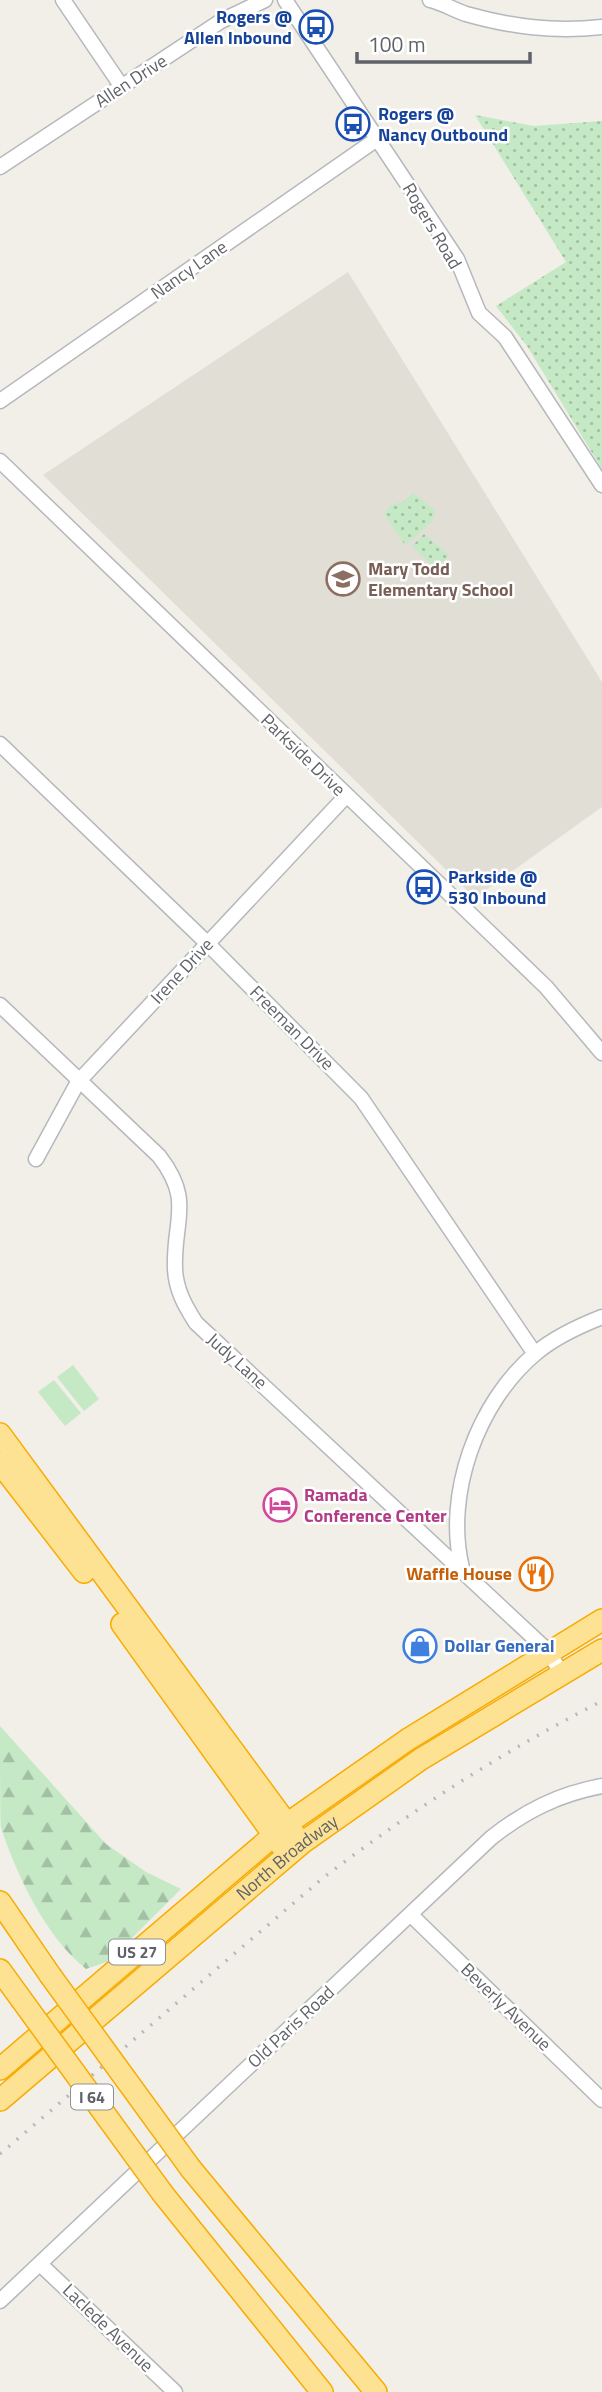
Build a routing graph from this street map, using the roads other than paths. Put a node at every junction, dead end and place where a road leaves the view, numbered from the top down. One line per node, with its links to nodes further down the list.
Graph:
1 (62, 0): 6 (street)
2 (265, 0): 6 (street, Allen Drive)
3 (285, 0): 7 (street, Rogers Road)
4 (434, 0): 5 (street)
5 (602, 27)
6 (122, 87): 8 (street, Allen Drive)
7 (377, 139): 9 (street, Nancy Lane); 11 (street, Rogers Road)
8 (0, 167)
9 (0, 401)
10 (0, 461): 13 (street, Parkside Drive)
11 (602, 485)
12 (0, 744): 14 (street, Freeman Drive)
13 (346, 796): 14 (street, Irene Drive); 16 (street, Parkside Drive)
14 (207, 943): 17 (street, Irene Drive); 20 (street, Freeman Drive)
15 (0, 1005): 17 (street, Judy Lane)
16 (602, 1054)
17 (78, 1082): 18 (street, Irene Drive); 23 (street, Judy Lane)
18 (36, 1158)
19 (602, 1317): 20 (street)
20 (535, 1354): 23 (street)
21 (0, 1434): 29 (highway)
22 (0, 1464): 29 (highway)
23 (463, 1570): 26 (street, Judy Lane)
24 (602, 1620): 26 (highway, North Broadway / US 27)
25 (602, 1650): 27 (highway, North Broadway / US 27)
26 (549, 1652): 27 (street, Judy Lane); 29 (highway, North Broadway / US 27)
27 (562, 1675): 30 (highway, North Broadway / US 27)
28 (602, 1786): 33 (street, Old Paris Road)
29 (280, 1830): 30 (highway); 36 (highway, North Broadway / US 27)
30 (295, 1849): 37 (highway, North Broadway / US 27)
31 (0, 1885): 34 (highway)
32 (0, 1902): 34 (highway, I 64)
33 (411, 1915): 38 (street, Beverly Avenue); 39 (street, Old Paris Road)
34 (25, 1939): 43 (highway, I 64, bridge)
35 (0, 1970): 42 (highway, I 64, bridge)
36 (0, 2069)
37 (0, 2100)
38 (602, 2100)
39 (40, 2264): 40 (street, Old Paris Road); 41 (street, Laclede Avenue)
40 (0, 2301)
41 (175, 2392)
42 (322, 2392)
43 (376, 2392)

